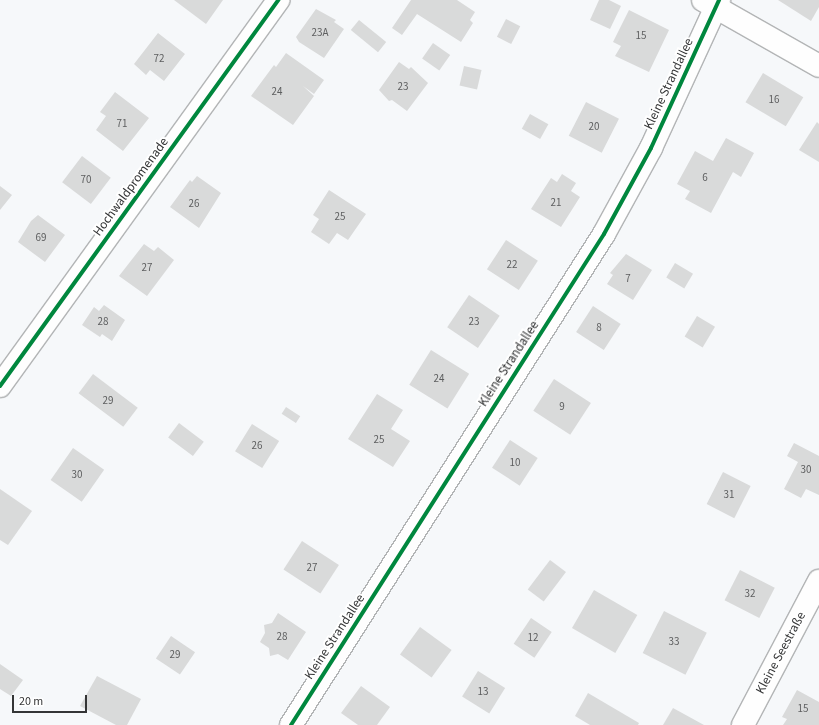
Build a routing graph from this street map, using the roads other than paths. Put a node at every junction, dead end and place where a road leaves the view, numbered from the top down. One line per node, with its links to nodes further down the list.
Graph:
1 (278, 0): 4 (street, Hochwaldpromenade)
2 (713, 3): 3 (street); 6 (street, Kleine Strandallee)
3 (819, 66)
4 (0, 386)
5 (819, 581): 7 (street, Kleine Seestraße)
6 (291, 725)
7 (743, 725)

